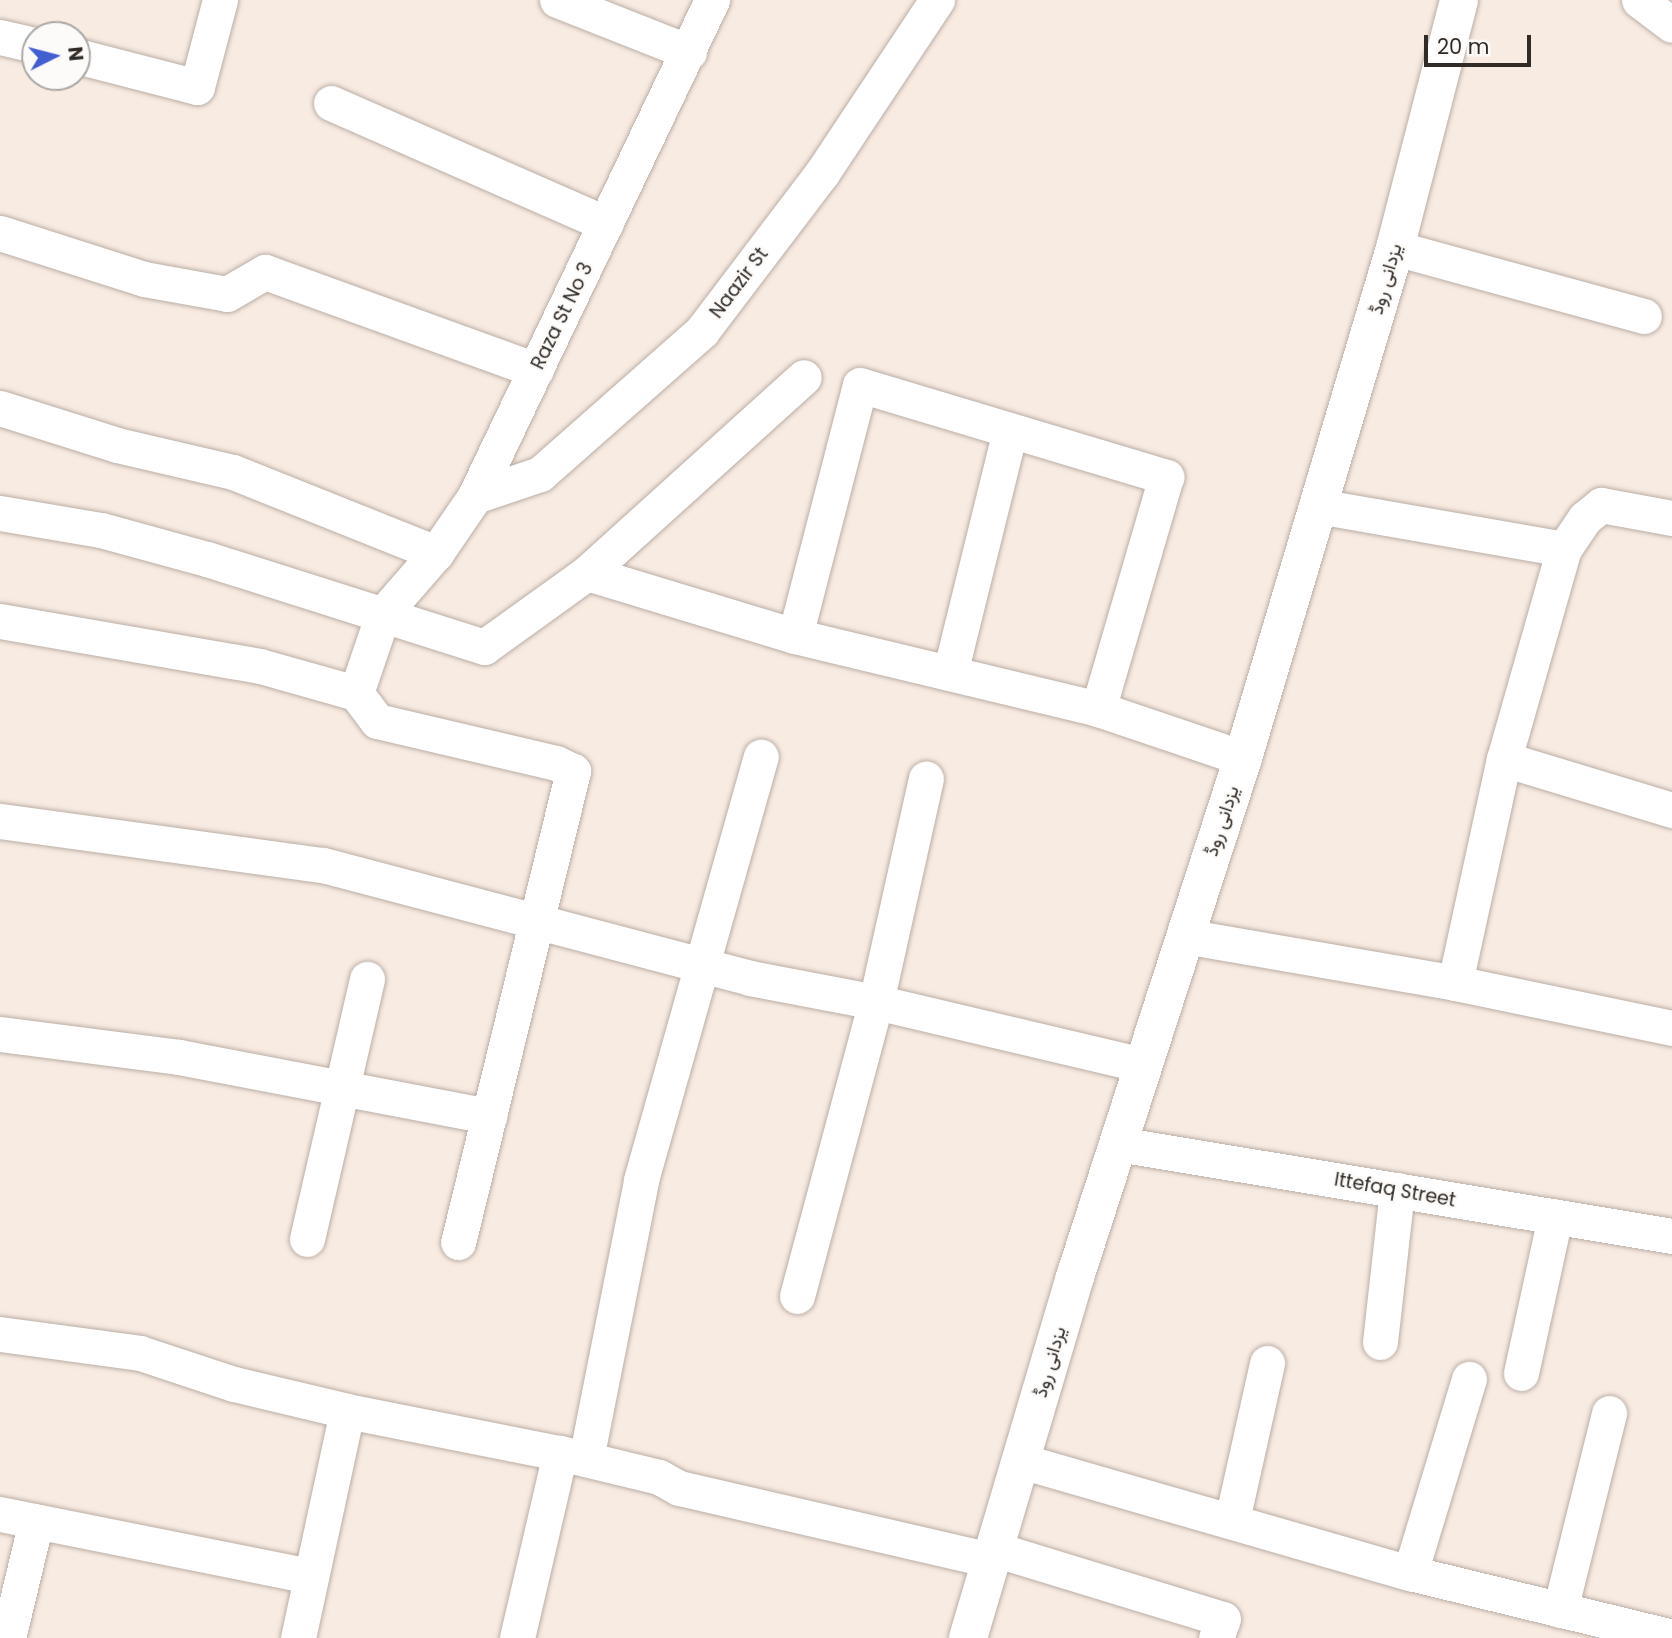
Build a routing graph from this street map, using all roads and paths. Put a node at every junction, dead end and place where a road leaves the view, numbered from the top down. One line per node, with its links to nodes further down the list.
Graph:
1 (220, 0): 11 (street)
2 (557, 0): 10 (street)
3 (712, 0): 10 (street, Raza St No 3)
4 (937, 0): 21 (street, Naazir St)
5 (1459, 0): 15 (street, یزدانی روڈ)
6 (1639, 0): 7 (street)
7 (1672, 25)
8 (0, 37): 9 (street)
9 (21, 42)
10 (689, 52): 13 (street, Raza St No 3)
11 (91, 60)
12 (331, 103): 13 (street)
13 (606, 224): 17 (street, Raza St No 3)
14 (0, 233): 17 (street)
15 (1395, 248): 16 (street); 22 (street, یزدانی روڈ)
16 (1644, 316)
17 (536, 369): 21 (street, Raza St No 3)
18 (804, 377): 27 (street)
19 (0, 408): 26 (street)
20 (1010, 431): 30 (street); 31 (street); 33 (street)
21 (475, 496): 26 (street, Raza St No 3)
22 (1318, 506): 25 (street); 35 (street, یزدانی روڈ)
23 (0, 513): 28 (street)
24 (1672, 518): 25 (street)
25 (1564, 549): 36 (street)
26 (436, 553): 28 (street, Raza St No 3)
27 (587, 573): 28 (street); 30 (street)
28 (383, 614): 32 (street)
29 (0, 621): 32 (street)
30 (795, 636): 31 (street)
31 (950, 673): 33 (street)
32 (356, 693): 40 (street)
33 (1098, 709): 35 (street)
34 (761, 757): 42 (street)
35 (1243, 758): 41 (street, یزدانی روڈ)
36 (1504, 759): 38 (street); 44 (street)
37 (926, 779): 45 (street)
38 (1672, 810)
39 (0, 821): 40 (street)
40 (537, 922): 42 (street); 50 (street)
41 (1184, 936): 44 (street); 48 (street, یزدانی روڈ)
42 (704, 966): 45 (street); 65 (street)
43 (366, 979): 49 (street)
44 (1455, 983): 46 (street)
45 (876, 1002): 48 (street); 57 (street)
46 (1672, 1028)
47 (0, 1034): 49 (street)
48 (1142, 1065): 51 (street, یزدانی روڈ)
49 (342, 1088): 50 (street); 55 (street)
50 (489, 1116): 56 (street)
51 (1118, 1144): 52 (street, Ittefaq Street); 66 (street, یزدانی روڈ)
52 (1397, 1190): 53 (street, Ittefaq Street); 59 (street)
53 (1555, 1217): 54 (street, Ittefaq Street); 61 (street)
54 (1672, 1237)
55 (307, 1239)
56 (458, 1242)
57 (797, 1296)
58 (0, 1334): 63 (street)
59 (1380, 1342)
60 (1267, 1363): 68 (street)
61 (1521, 1373)
62 (1469, 1379): 71 (street)
63 (346, 1411): 65 (street); 72 (street)
64 (1609, 1413): 73 (street)
65 (573, 1456): 70 (street); 77 (street)
66 (1021, 1461): 68 (street); 70 (street, یزدانی روڈ)
67 (0, 1514): 69 (street)
68 (1232, 1520): 71 (street)
69 (36, 1521): 72 (street); 75 (street)
70 (992, 1554): 78 (street, یزدانی روڈ); 79 (street)
71 (1410, 1573): 73 (street)
72 (311, 1576): 76 (street)
73 (1560, 1610): 74 (street)
74 (1672, 1637)
75 (8, 1638)
76 (298, 1638)
77 (517, 1638)
78 (968, 1638)
79 (1216, 1638)

